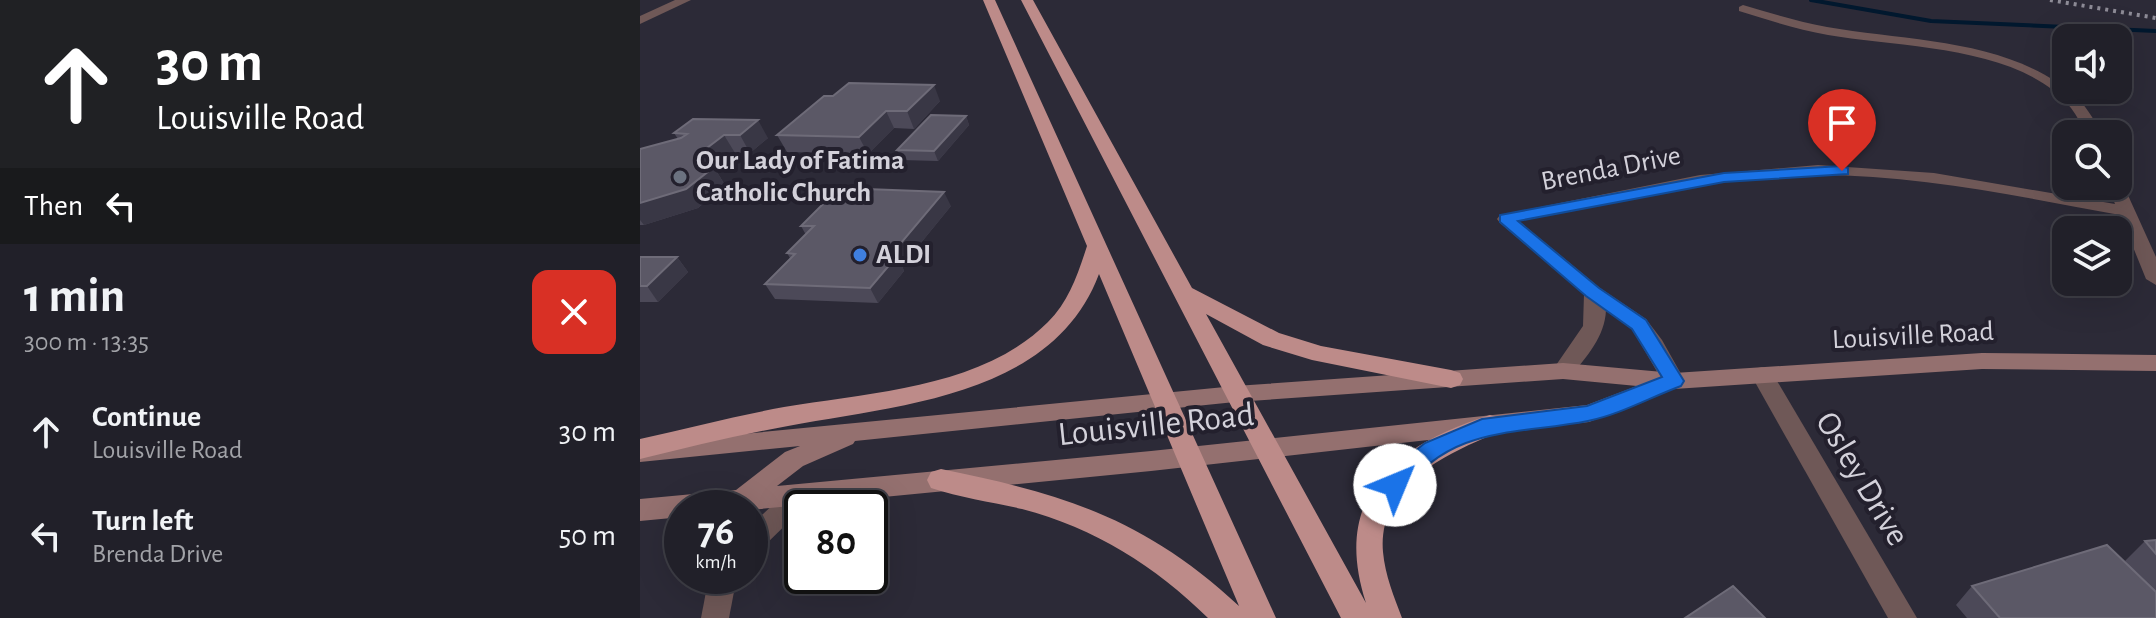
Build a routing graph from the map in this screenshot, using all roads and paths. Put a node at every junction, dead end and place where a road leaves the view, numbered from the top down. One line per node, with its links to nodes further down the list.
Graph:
1 (685, 0): 5 (street)
2 (989, 0): 9 (highway)
3 (1027, 0): 12 (highway)
4 (1743, 9): 6 (street)
5 (640, 20)
6 (2087, 120)
7 (2122, 200): 8 (street)
8 (2126, 211): 10 (street); 11 (street, Brenda Drive)
9 (1097, 246): 19 (highway); 23 (highway)
10 (2156, 279)
11 (1593, 292): 14 (street); 17 (street, Brenda Drive)
12 (1184, 293): 16 (highway); 18 (highway)
13 (2156, 363): 15 (main road, Louisville Road)
14 (1563, 371): 16 (main road, Louisville Road); 17 (main road, Louisville Road)
15 (1762, 375): 17 (main road, Louisville Road); 38 (street, Osley Drive)
16 (1451, 379): 18 (main road, Louisville Road)
17 (1674, 381): 20 (main road, Louisville Road)
18 (1235, 394): 19 (main road, Louisville Road); 22 (highway)
19 (1165, 401): 21 (main road, Louisville Road); 24 (highway)
20 (1490, 425): 22 (main road, Louisville Road); 37 (highway)
21 (871, 428): 23 (main road, Louisville Road); 26 (main road)
22 (1264, 449): 24 (main road, Louisville Road); 36 (highway)
23 (640, 451)
24 (1190, 457): 25 (main road, Louisville Road); 35 (highway)
25 (941, 480): 27 (main road, Louisville Road); 34 (highway)
26 (757, 490)
27 (847, 490)
28 (664, 509): 29 (main road, Louisville Road)
29 (640, 510)
30 (784, 510): 31 (street)
31 (768, 526)
32 (720, 594): 33 (street)
33 (715, 618)
34 (1230, 618)
35 (1260, 618)
36 (1357, 618)
37 (1386, 618)
38 (1903, 618)

